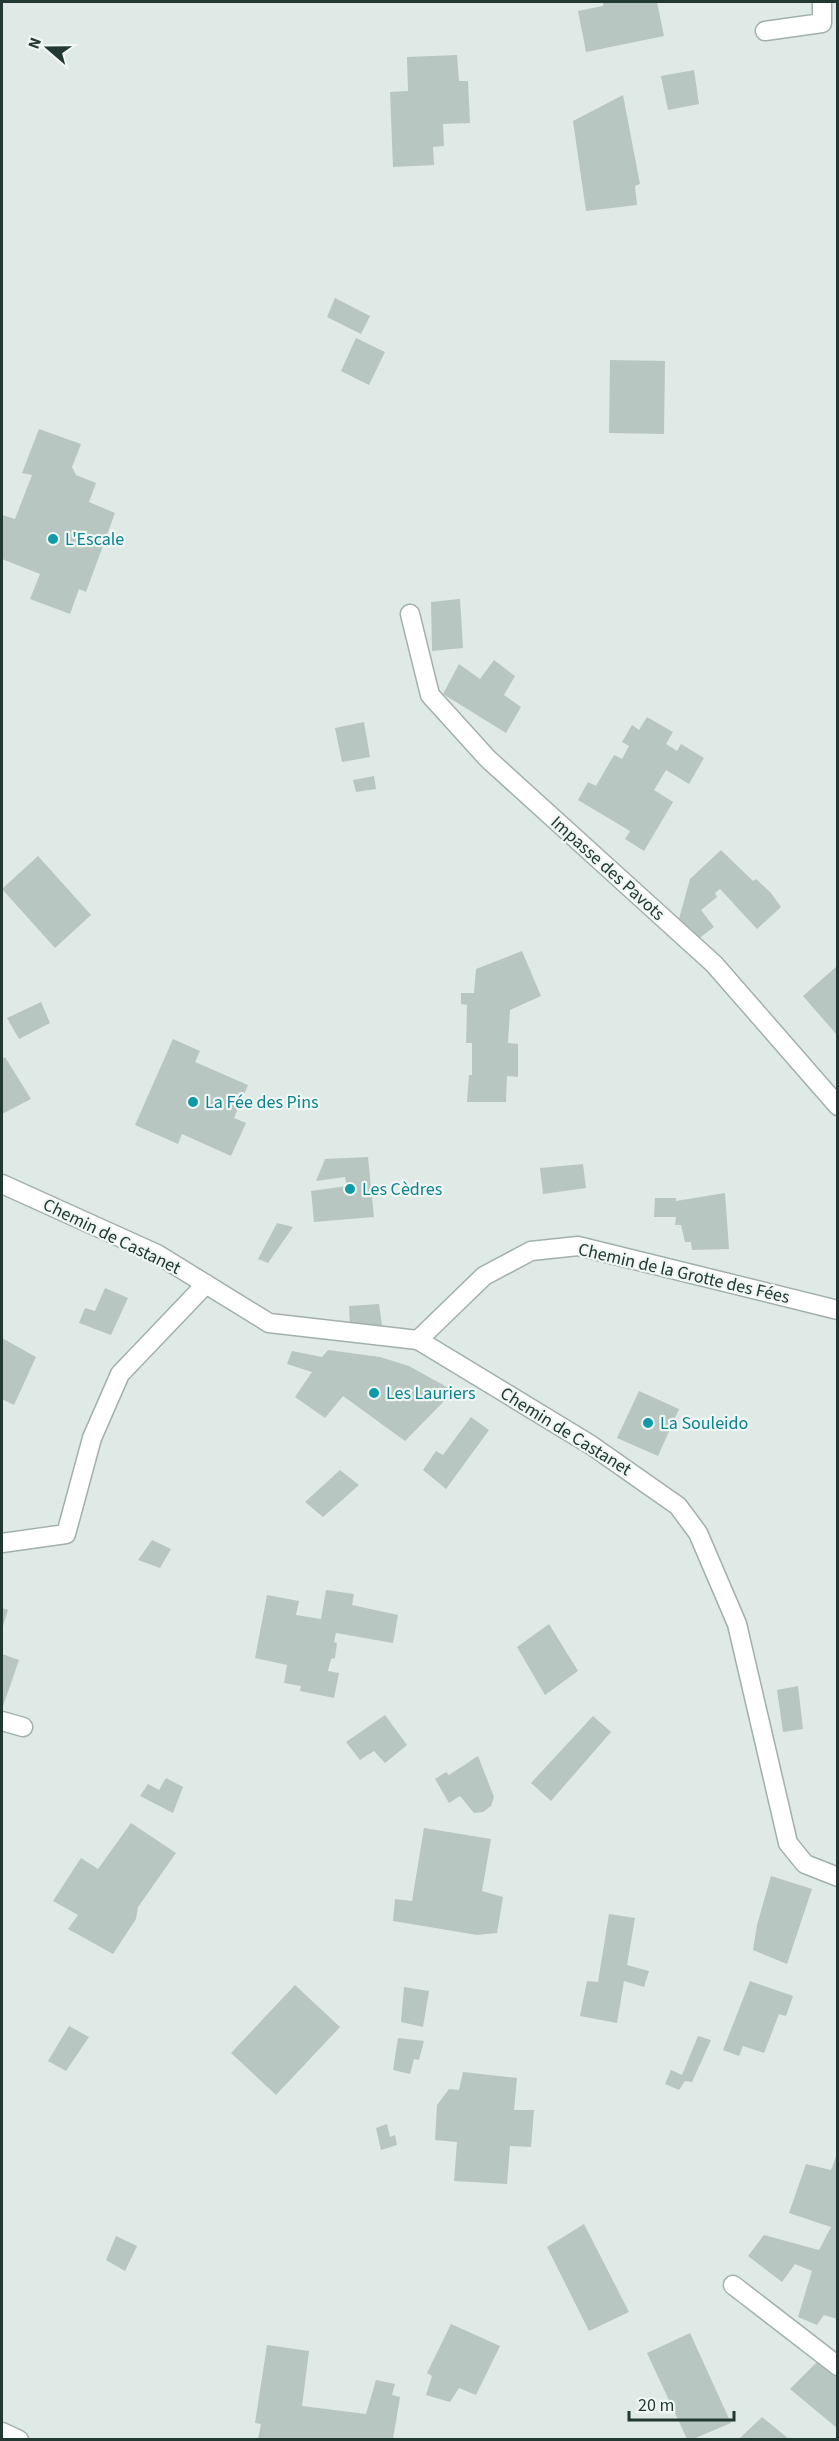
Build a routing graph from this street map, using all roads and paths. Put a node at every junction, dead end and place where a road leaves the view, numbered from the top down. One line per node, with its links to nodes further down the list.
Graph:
1 (822, 2): 2 (street)
2 (765, 32)
3 (410, 614): 4 (street, Impasse des Pavots)
4 (837, 1106)
5 (2, 1184): 6 (street, Chemin de Castanet)
6 (206, 1284): 8 (street, Chemin de Castanet); 9 (street)
7 (837, 1310): 8 (street, Chemin de la Grotte des Fées)
8 (418, 1340): 12 (street, Chemin de Castanet)
9 (2, 1543)
10 (2, 1720): 11 (street)
11 (23, 1727)
12 (837, 1877)
13 (733, 2285): 14 (street)
14 (837, 2366)
15 (2, 2432): 16 (street)
16 (19, 2439)

